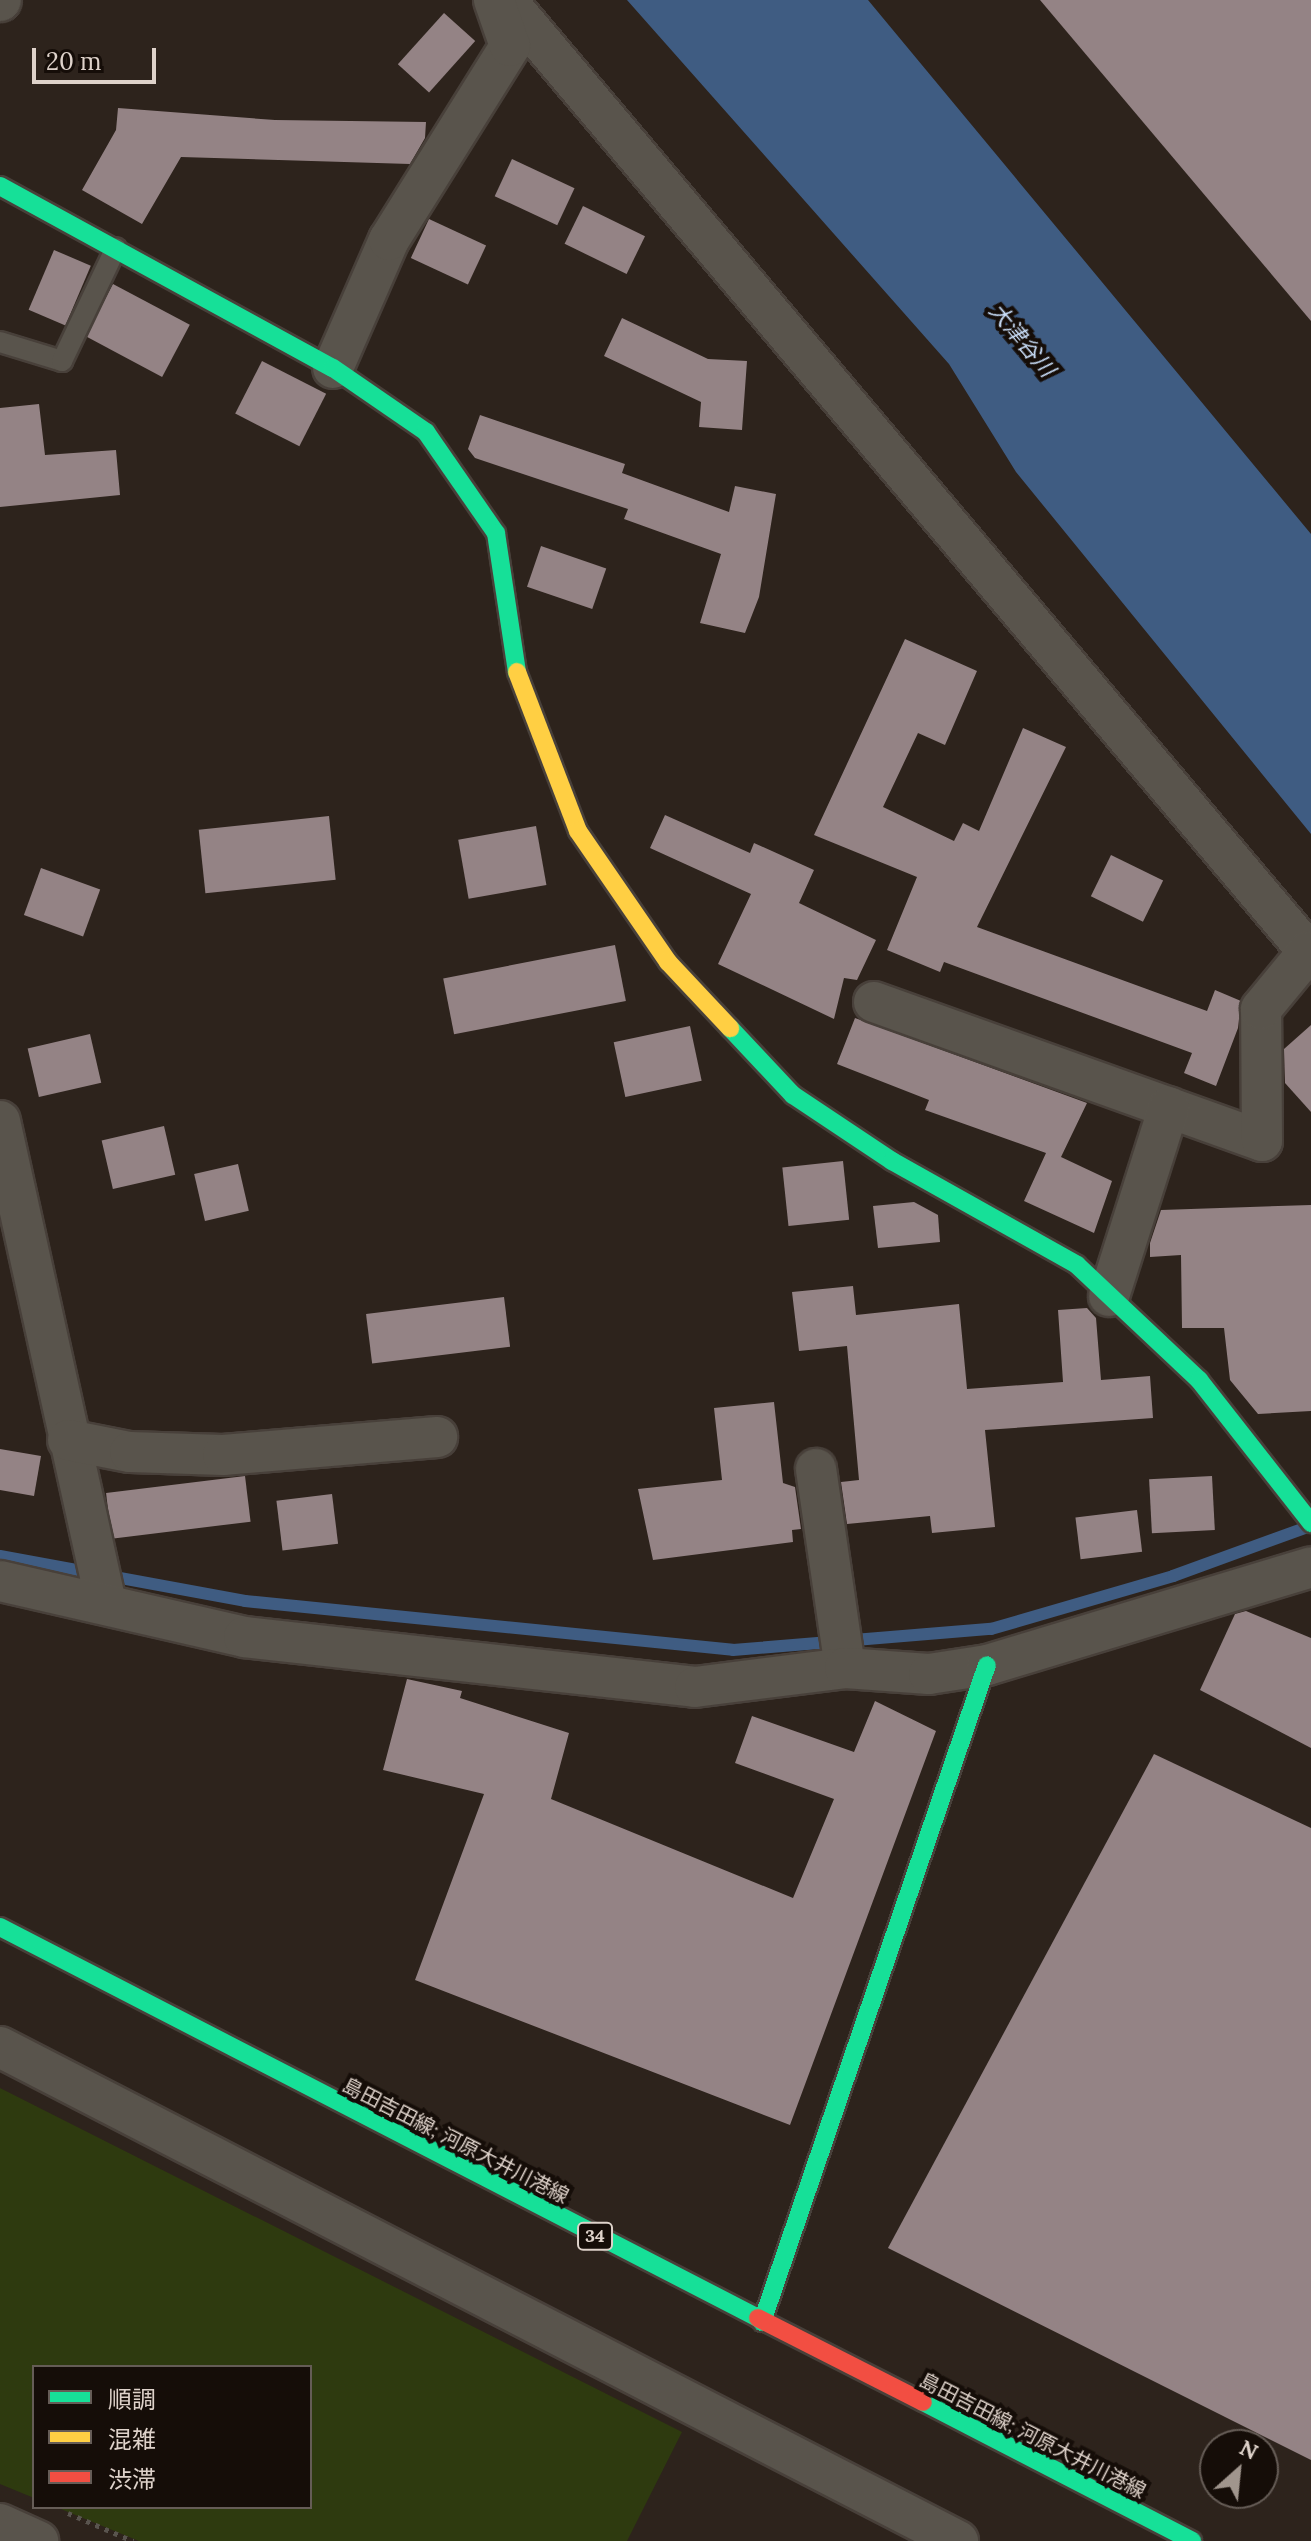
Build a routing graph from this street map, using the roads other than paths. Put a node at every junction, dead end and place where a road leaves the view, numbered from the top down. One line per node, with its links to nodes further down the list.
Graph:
1 (494, 0): 6 (street)
2 (506, 0): 7 (street)
3 (0, 186): 4 (street)
4 (116, 248): 5 (lane); 6 (street)
5 (0, 342)
6 (333, 368): 11 (street)
7 (1310, 954): 9 (street)
8 (874, 1002): 9 (street)
9 (1169, 1107): 11 (street)
10 (0, 1121): 13 (street)
11 (1109, 1296): 15 (street)
12 (437, 1437): 13 (street)
13 (68, 1440): 18 (street)
14 (816, 1469): 20 (street)
15 (1309, 1517)
16 (1311, 1567): 19 (street)
17 (0, 1581): 18 (street)
18 (106, 1605): 20 (street)
19 (987, 1665): 20 (street); 23 (street)
20 (845, 1668)
21 (0, 1927): 23 (street, 島田吉田線; 河原大井川港線 / 34)
22 (0, 2047): 26 (street)
23 (762, 2322): 27 (street, 島田吉田線; 河原大井川港線 / 34)
24 (0, 2524): 25 (street)
25 (38, 2541)
26 (958, 2541)
27 (1192, 2541)

